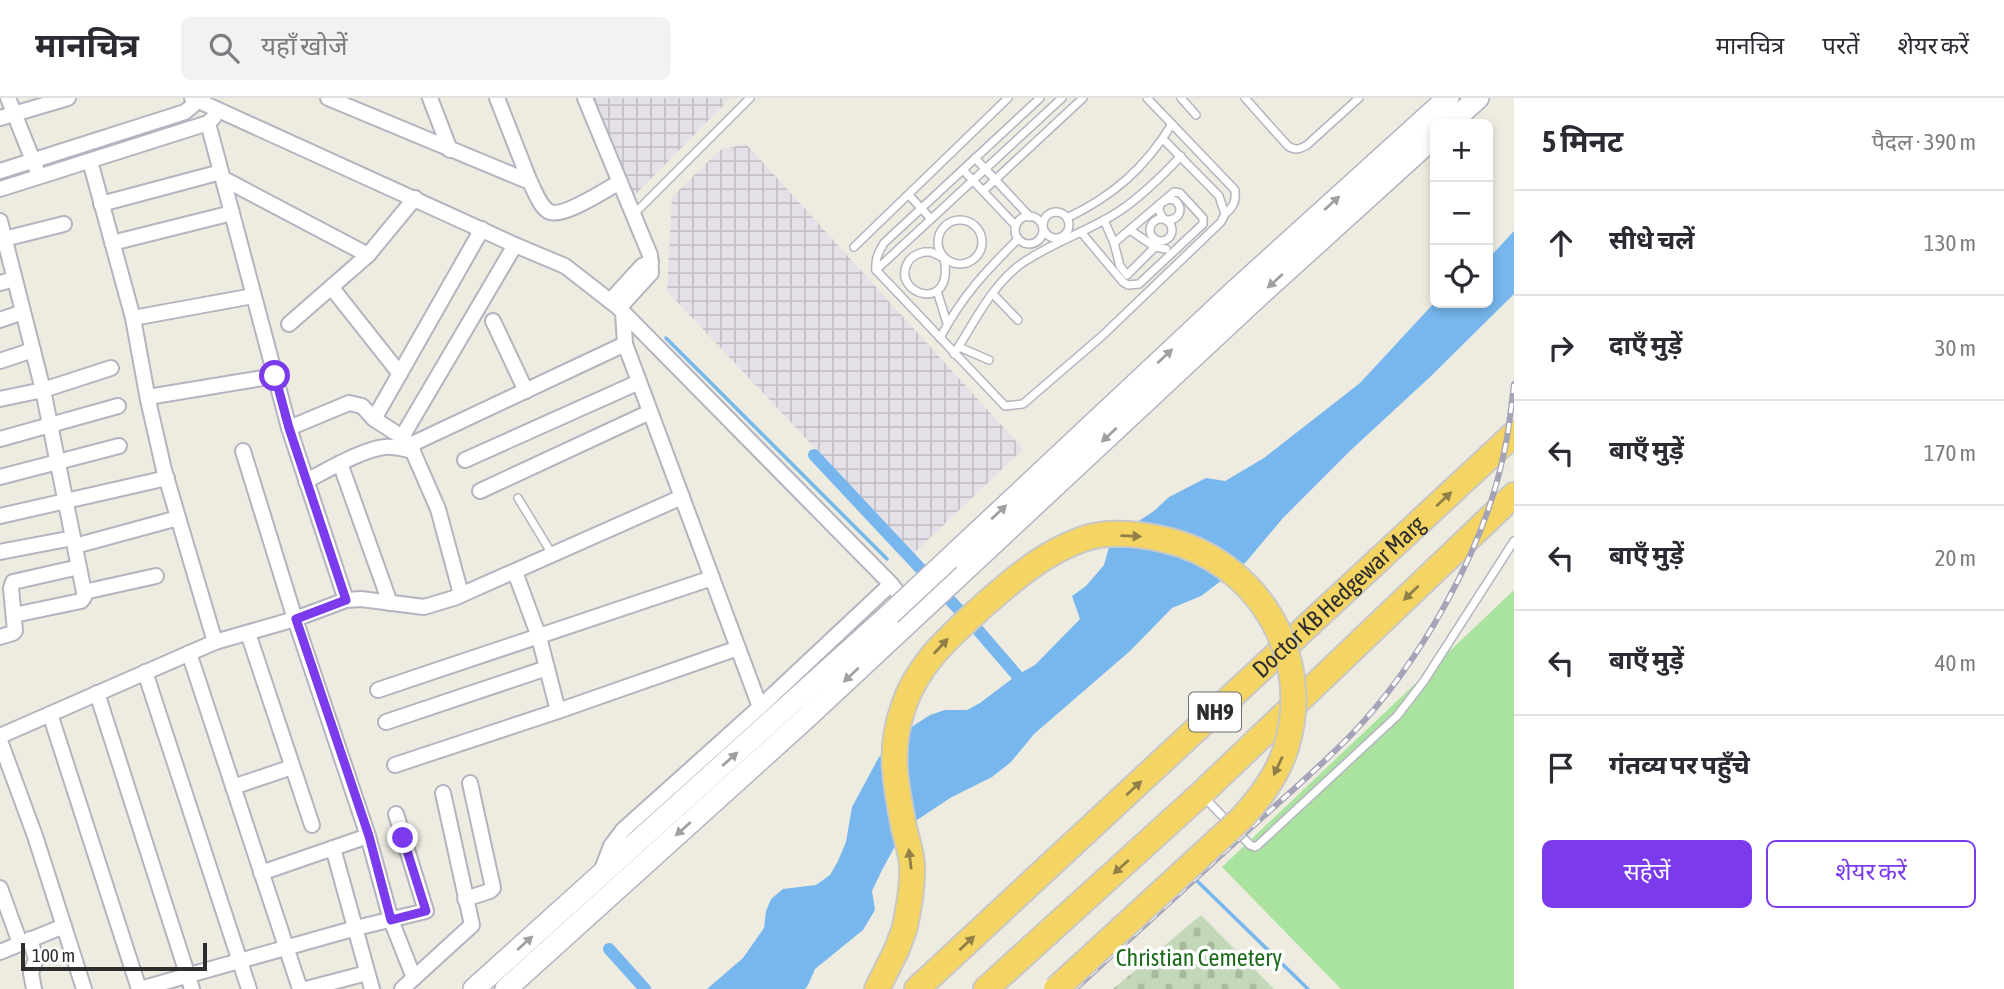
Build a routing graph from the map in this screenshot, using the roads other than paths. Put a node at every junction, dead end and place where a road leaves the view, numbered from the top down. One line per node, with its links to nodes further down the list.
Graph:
1 (8, 98): 20 (street)
2 (68, 98): 20 (street)
3 (328, 98): 28 (street)
4 (430, 98): 28 (street)
5 (497, 98): 39 (street)
6 (585, 98): 40 (street)
7 (750, 98): 50 (lane)
8 (1009, 98): 43 (lane)
9 (1040, 98): 30 (lane)
10 (1062, 98): 33 (lane)
11 (1083, 98): 37 (lane)
12 (1147, 98): 25 (lane)
13 (1181, 98): 21 (lane)
14 (1245, 98): 15 (lane)
15 (1359, 98)
16 (1448, 98): 168 (main road, one-way to 16, bridge)
17 (1478, 98): 23 (main road)
18 (195, 99): 19 (street); 32 (street)
19 (220, 110): 24 (street); 44 (street)
20 (15, 114): 22 (street); 32 (street)
21 (1196, 115)
22 (0, 118)
23 (1455, 119)
24 (208, 123): 31 (street); 36 (street)
25 (1172, 124): 26 (lane); 49 (lane)
26 (1163, 139): 29 (lane); 52 (lane)
27 (1430, 141): 144 (main road, one-way to 144)
28 (450, 150): 39 (street)
29 (1181, 156): 49 (lane); 54 (lane)
30 (975, 158): 33 (lane); 34 (lane)
31 (90, 161): 32 (street); 46 (street)
32 (36, 168): 35 (street); 41 (street)
33 (985, 169): 37 (lane); 38 (lane)
34 (963, 170): 38 (lane); 47 (lane)
35 (0, 171)
36 (222, 176): 46 (street); 48 (street); 73 (street)
37 (995, 179): 42 (lane); 51 (lane)
38 (973, 180): 42 (lane); 53 (lane)
39 (530, 182): 40 (street)
40 (620, 182): 50 (street)
41 (0, 189)
42 (983, 191): 57 (lane)
43 (909, 195): 47 (lane); 69 (lane)
44 (415, 198): 59 (street); 73 (street)
45 (1162, 202): 45 (lane); 60 (lane); 61 (lane)
46 (102, 204): 65 (street)
47 (922, 208): 53 (lane); 75 (lane)
48 (232, 213): 65 (street); 80 (street)
49 (1225, 214): 92 (lane)
50 (634, 215): 81 (street)
51 (1030, 217): 57 (lane); 58 (lane)
52 (1067, 218): 58 (lane); 62 (lane)
53 (931, 219): 75 (lane)
54 (1104, 220): 61 (lane); 67 (lane)
55 (0, 222): 64 (street)
56 (64, 224): 64 (street)
57 (1016, 226): 63 (lane)
58 (1043, 228): 62 (lane); 66 (lane)
59 (482, 229): 68 (street); 96 (street)
60 (1130, 230): 67 (lane); 70 (lane)
61 (1081, 232): 62 (lane)
62 (1063, 238): 72 (lane)
63 (1018, 239): 66 (lane); 88 (lane)
64 (2, 240): 76 (street)
65 (112, 243): 83 (street)
66 (1034, 243): 72 (lane)
67 (1114, 243): 70 (lane)
68 (514, 245): 81 (street); 110 (street)
69 (854, 247)
70 (1155, 247): 71 (lane)
71 (1166, 249)
72 (1041, 252): 79 (lane)
73 (368, 255): 77 (street)
74 (944, 258): 74 (lane); 78 (lane); 78 (lane)
75 (876, 270): 89 (lane)
76 (7, 281): 82 (street)
77 (332, 288): 87 (street); 96 (street)
78 (937, 290): 88 (lane)
79 (993, 294): 85 (lane); 92 (lane)
80 (253, 296): 83 (street); 97 (street)
81 (619, 303): 90 (street); 134 (street)
82 (23, 312): 84 (street); 91 (street)
83 (133, 318): 101 (street)
84 (0, 320)
85 (1018, 320)
86 (493, 321): 100 (street)
87 (289, 324)
88 (947, 324): 89 (lane)
89 (940, 338): 92 (lane)
90 (625, 344): 98 (street); 100 (street)
91 (33, 350): 94 (street); 99 (street)
92 (956, 351): 93 (lane)
93 (989, 360)
94 (0, 361)
95 (111, 368): 99 (street)
96 (400, 374): 105 (street)
97 (275, 376): 101 (street); 107 (street)
98 (639, 382): 104 (street); 113 (street)
99 (43, 390): 102 (street); 106 (street)
100 (526, 391): 110 (street)
101 (148, 397): 117 (street)
102 (0, 399)
103 (118, 406): 106 (street)
104 (650, 412): 119 (street); 121 (street)
105 (374, 419): 107 (street); 110 (street)
106 (51, 424): 109 (street); 114 (street)
107 (289, 428): 118 (street)
108 (1514, 434): 192 (highway, Doctor KB Hedgewar Marg / NH9, one-way to 108)
109 (0, 439)
110 (408, 444): 115 (street); 136 (street)
111 (119, 446): 114 (street)
112 (243, 451): 140 (street)
113 (464, 460)
114 (58, 463): 116 (street); 123 (street)
115 (340, 463): 118 (street); 138 (street)
116 (0, 477)
117 (167, 478): 123 (street); 125 (street)
118 (306, 481): 137 (street)
119 (480, 491)
120 (1514, 495): 162 (highway, Doctor KB Hedgewar Marg / NH9, one-way to 162)
121 (682, 497): 129 (street); 133 (street)
122 (518, 498): 129 (lane)
123 (66, 501): 124 (street); 127 (street)
124 (0, 516)
125 (178, 518): 127 (street); 145 (street)
126 (1514, 541): 162 (lane)
127 (74, 542): 128 (street); 130 (street)
128 (0, 552)
129 (553, 555): 131 (street)
130 (79, 568): 135 (street); 139 (street)
131 (514, 572): 136 (street); 143 (street)
132 (156, 576): 135 (street)
133 (712, 578): 143 (street); 146 (street)
134 (891, 584): 144 (street); 152 (street)
135 (84, 592): 139 (street)
136 (461, 594): 138 (street)
137 (346, 600): 138 (street); 140 (street)
138 (390, 603)
139 (14, 615): 142 (street)
140 (296, 619): 141 (street); 165 (street)
141 (248, 633): 145 (street); 158 (street)
142 (0, 637)
143 (539, 637): 148 (street); 150 (street)
144 (891, 638): 190 (main road, one-way to 190)
145 (215, 642): 147 (street)
146 (738, 648): 152 (street); 153 (street)
147 (189, 653): 149 (street); 160 (street)
148 (547, 668): 153 (street); 155 (street)
149 (145, 672): 151 (street); 177 (street)
150 (378, 690)
151 (97, 693): 154 (street); 180 (street)
152 (760, 707): 168 (street)
153 (558, 711): 157 (street)
154 (50, 714): 156 (street); 183 (street)
155 (386, 722)
156 (0, 739): 172 (street)
157 (395, 765)
158 (292, 767): 160 (street); 164 (street)
159 (470, 782): 170 (street)
160 (233, 787): 167 (street)
161 (443, 793): 170 (street)
162 (1201, 794): 193 (highway, Doctor KB Hedgewar Marg / NH9, one-way to 193)
163 (396, 814): 171 (street)
164 (312, 825)
165 (369, 836): 166 (street); 171 (street)
166 (332, 848): 167 (street); 173 (street)
167 (261, 873): 175 (street)
168 (599, 877): 189 (main road, one-way to 168)
169 (0, 888): 174 (street)
170 (465, 900): 179 (street)
171 (391, 920): 173 (street); 179 (street)
172 (64, 926): 174 (street); 182 (street)
173 (356, 928): 175 (street); 178 (street)
174 (25, 941): 176 (street); 181 (street)
175 (285, 948): 177 (street); 185 (street)
176 (0, 951)
177 (240, 960): 180 (street); 184 (street)
178 (368, 973): 186 (street); 187 (street)
179 (414, 978): 188 (street)
180 (190, 982): 183 (street)
181 (34, 989)
182 (84, 989)
183 (140, 989)
184 (249, 989)
185 (300, 989)
186 (306, 989)
187 (372, 989)
188 (401, 989)
189 (474, 989)
190 (506, 989)
191 (877, 989): 194 (highway, one-way to 194, bridge)
192 (917, 989)
193 (986, 989)
194 (1056, 989)

